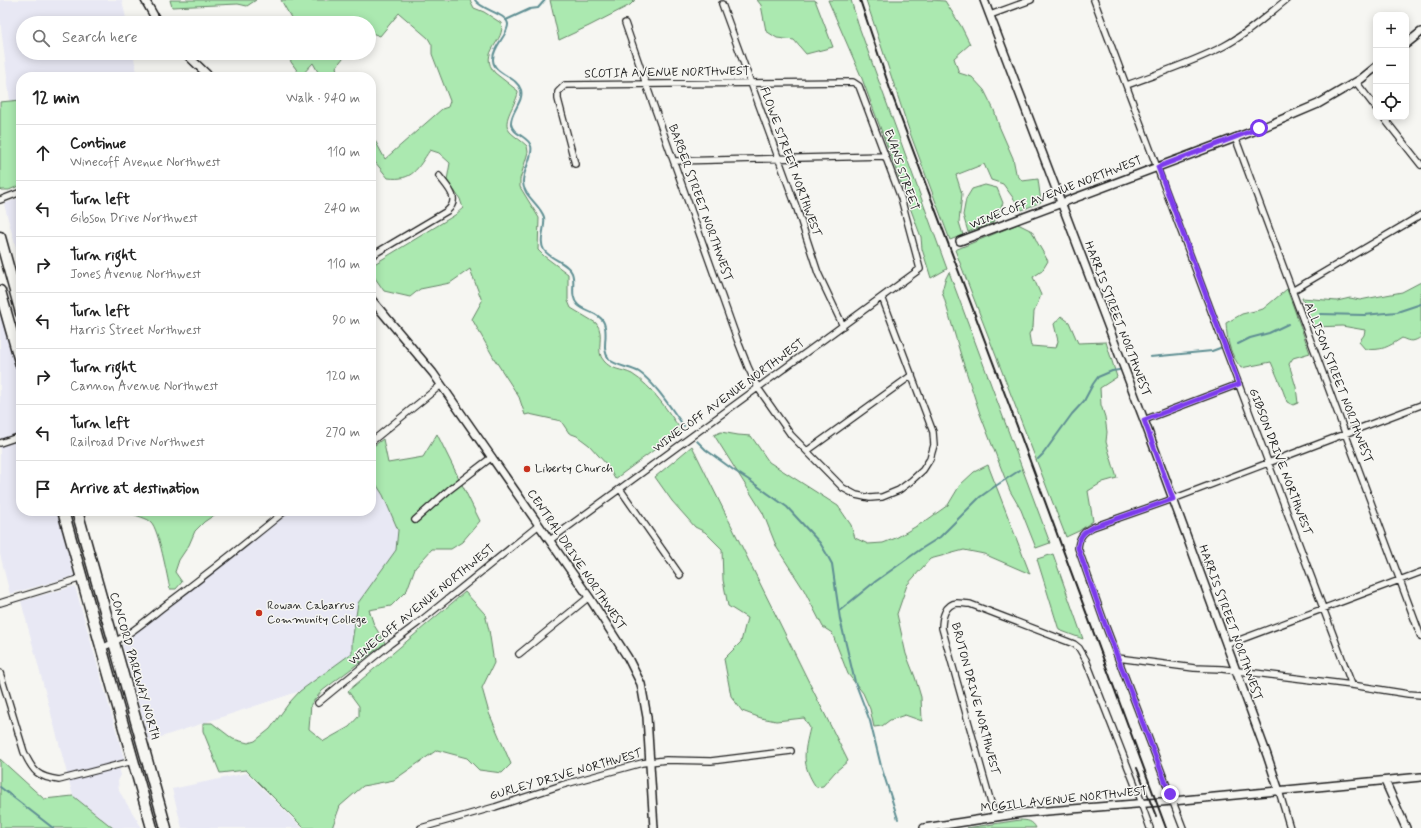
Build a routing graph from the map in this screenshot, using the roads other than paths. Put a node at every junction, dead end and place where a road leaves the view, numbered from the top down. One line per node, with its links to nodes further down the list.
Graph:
1 (144, 0): 8 (street)
2 (984, 0): 7 (street, HARRIS STREET NORTHWEST)
3 (1031, 0): 7 (street)
4 (1094, 0): 19 (street, GIBSON DRIVE NORTHWEST)
5 (1286, 0): 19 (street)
6 (722, 4): 17 (street, FLOWE STREET NORTHWEST)
7 (990, 15): 32 (street, HARRIS STREET NORTHWEST)
8 (154, 16)
9 (625, 23): 18 (street, BARBER STREET NORTHWEST)
10 (1421, 32): 11 (street)
11 (1409, 42)
12 (192, 60): 14 (street)
13 (1373, 69): 16 (street, WINECOFF AVENUE NORTHWEST)
14 (205, 72)
15 (853, 82): 17 (street, SCOTIA AVENUE NORTHWEST); 23 (street, EVANS STREET)
16 (1356, 82): 20 (street); 22 (street, WINECOFF AVENUE NORTHWEST)
17 (750, 83): 18 (street, SCOTIA AVENUE NORTHWEST); 24 (street, FLOWE STREET NORTHWEST)
18 (646, 84): 25 (street, BARBER STREET NORTHWEST); 26 (street, SCOTIA AVENUE NORTHWEST)
19 (1127, 86): 28 (street, GIBSON DRIVE NORTHWEST)
20 (1373, 104)
21 (1385, 120): 27 (street)
22 (1236, 137): 28 (street, WINECOFF AVENUE NORTHWEST); 40 (street, ALLISON STREET NORTHWEST)
23 (885, 156): 24 (street); 37 (street, EVANS STREET)
24 (778, 158): 25 (street); 43 (street, FLOWE STREET NORTHWEST)
25 (674, 161): 48 (street, BARBER STREET NORTHWEST)
26 (575, 164)
27 (1421, 165)
28 (1158, 167): 32 (street, WINECOFF AVENUE NORTHWEST); 46 (street, GIBSON DRIVE NORTHWEST)
29 (440, 176): 36 (street)
30 (16, 194): 31 (street)
31 (0, 200)
32 (1061, 204): 35 (street, WINECOFF AVENUE NORTHWEST); 50 (street, HARRIS STREET NORTHWEST)
33 (1421, 215): 40 (street)
34 (0, 236): 38 (highway)
35 (960, 241)
36 (376, 253)
37 (920, 269): 41 (street, WINECOFF AVENUE NORTHWEST)
38 (16, 280)
39 (0, 291): 44 (highway)
40 (1292, 291): 51 (street, ALLISON STREET NORTHWEST)
41 (882, 297): 43 (street, WINECOFF AVENUE NORTHWEST); 45 (street, BARBER STREET NORTHWEST)
42 (376, 305): 47 (street, CENTRAL DRIVE NORTHWEST)
43 (843, 326): 48 (street, WINECOFF AVENUE NORTHWEST)
44 (16, 347)
45 (912, 375): 55 (street); 55 (street, BARBER STREET NORTHWEST)
46 (1239, 384): 50 (street); 57 (street, GIBSON DRIVE NORTHWEST)
47 (441, 385): 53 (street); 56 (street, CENTRAL DRIVE NORTHWEST)
48 (758, 388): 55 (street, BARBER STREET NORTHWEST); 58 (street, WINECOFF AVENUE NORTHWEST)
49 (1421, 405): 51 (street)
50 (1144, 420): 59 (street, HARRIS STREET NORTHWEST)
51 (1345, 433): 57 (street); 69 (street, ALLISON STREET NORTHWEST)
52 (16, 438): 54 (street)
53 (376, 438)
54 (0, 443)
55 (807, 451)
56 (492, 457): 63 (street); 64 (street, CENTRAL DRIVE NORTHWEST)
57 (1268, 462): 59 (street); 72 (street, GIBSON DRIVE NORTHWEST)
58 (620, 489): 65 (street, WINECOFF AVENUE NORTHWEST); 67 (street)
59 (1173, 499): 75 (street, HARRIS STREET NORTHWEST); 78 (street)
60 (64, 516): 68 (highway)
61 (78, 516): 74 (highway, CONCORD PARKWAY NORTH)
62 (279, 516): 74 (street)
63 (415, 520)
64 (539, 525): 65 (street, CENTRAL DRIVE NORTHWEST); 83 (street, WINECOFF AVENUE NORTHWEST)
65 (550, 540): 70 (street, CENTRAL DRIVE NORTHWEST)
66 (1421, 572): 69 (street)
67 (680, 575)
68 (82, 578): 71 (street); 76 (highway)
69 (1400, 580): 72 (street); 73 (street, ALLISON STREET NORTHWEST)
70 (589, 597): 77 (street); 86 (street, CENTRAL DRIVE NORTHWEST)
71 (0, 603)
72 (1323, 609): 75 (street); 81 (street, GIBSON DRIVE NORTHWEST)
73 (1421, 637)
74 (113, 643): 76 (street); 97 (highway, CONCORD PARKWAY NORTH)
75 (1226, 645): 79 (street, HARRIS STREET NORTHWEST)
76 (101, 648): 85 (highway)
77 (519, 654)
78 (1118, 658): 79 (street); 91 (street)
79 (1235, 670): 81 (street); 90 (street, HARRIS STREET NORTHWEST)
80 (0, 673): 85 (street)
81 (1352, 685): 82 (street)
82 (1421, 695)
83 (318, 703)
84 (791, 751): 86 (street, GURLEY DRIVE NORTHWEST)
85 (133, 761): 88 (highway)
86 (650, 761): 98 (street, GURLEY DRIVE NORTHWEST); 99 (street, CENTRAL DRIVE NORTHWEST)
87 (1421, 777): 89 (street, MCGILL AVENUE NORTHWEST)
88 (138, 780): 95 (highway); 96 (highway)
89 (1385, 781): 90 (street, MCGILL AVENUE NORTHWEST); 104 (street)
90 (1278, 791): 91 (street, MCGILL AVENUE NORTHWEST); 103 (street, HARRIS STREET NORTHWEST)
91 (1173, 801): 92 (street, MCGILL AVENUE NORTHWEST); 102 (street)
92 (1141, 803): 93 (street, MCGILL AVENUE NORTHWEST); 93 (street, BRUTON DRIVE NORTHWEST); 101 (street, BRUTON DRIVE NORTHWEST)
93 (995, 817): 94 (street, MCGILL AVENUE NORTHWEST)
94 (948, 826): 100 (street, MCGILL AVENUE NORTHWEST)
95 (152, 828)
96 (159, 828)
97 (166, 828)
98 (421, 828)
99 (654, 828)
100 (924, 828)
101 (1150, 828)
102 (1183, 828)
103 (1290, 828)
104 (1406, 828)

